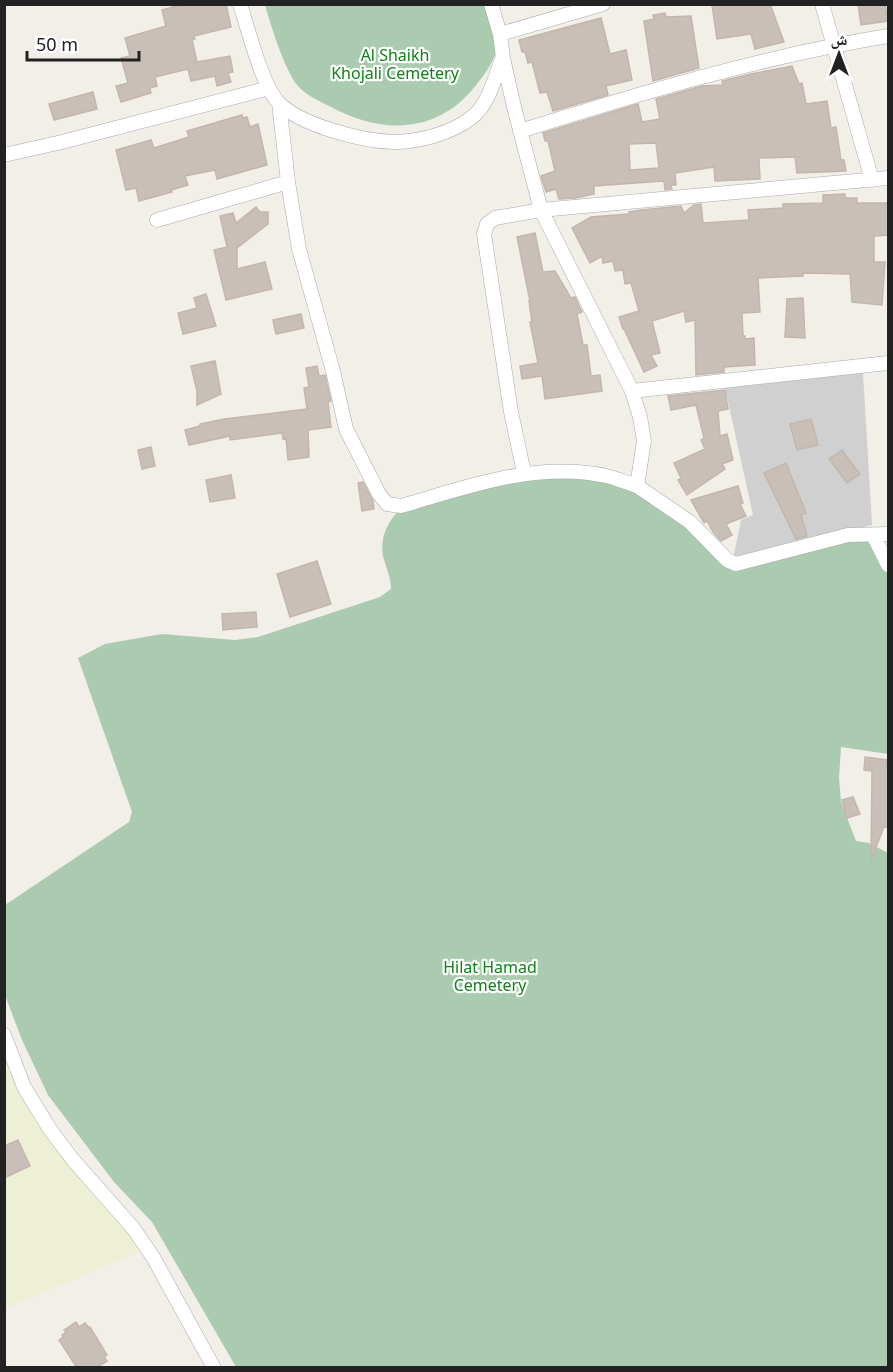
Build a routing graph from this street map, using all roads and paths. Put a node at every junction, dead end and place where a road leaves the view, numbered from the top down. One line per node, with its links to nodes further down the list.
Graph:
1 (240, 4): 9 (street)
2 (491, 4): 5 (street)
3 (603, 4): 5 (street)
4 (822, 4): 7 (street)
5 (500, 34): 8 (street)
6 (888, 36): 7 (street)
7 (834, 44): 11 (street); 14 (street)
8 (503, 58): 10 (street); 11 (street)
9 (269, 88): 10 (street); 12 (street)
10 (279, 103): 15 (street)
11 (520, 131): 16 (street)
12 (4, 155)
13 (888, 178): 14 (street)
14 (872, 180): 16 (street)
15 (288, 182): 17 (street); 20 (street)
16 (541, 210): 19 (street); 20 (street)
17 (157, 220)
18 (888, 363): 19 (street)
19 (632, 391): 21 (street)
20 (524, 473): 21 (street)
21 (637, 486): 23 (street)
22 (888, 534): 23 (street)
23 (873, 535): 24 (street)
24 (888, 565)
25 (4, 1035): 26 (street)
26 (214, 1368)

